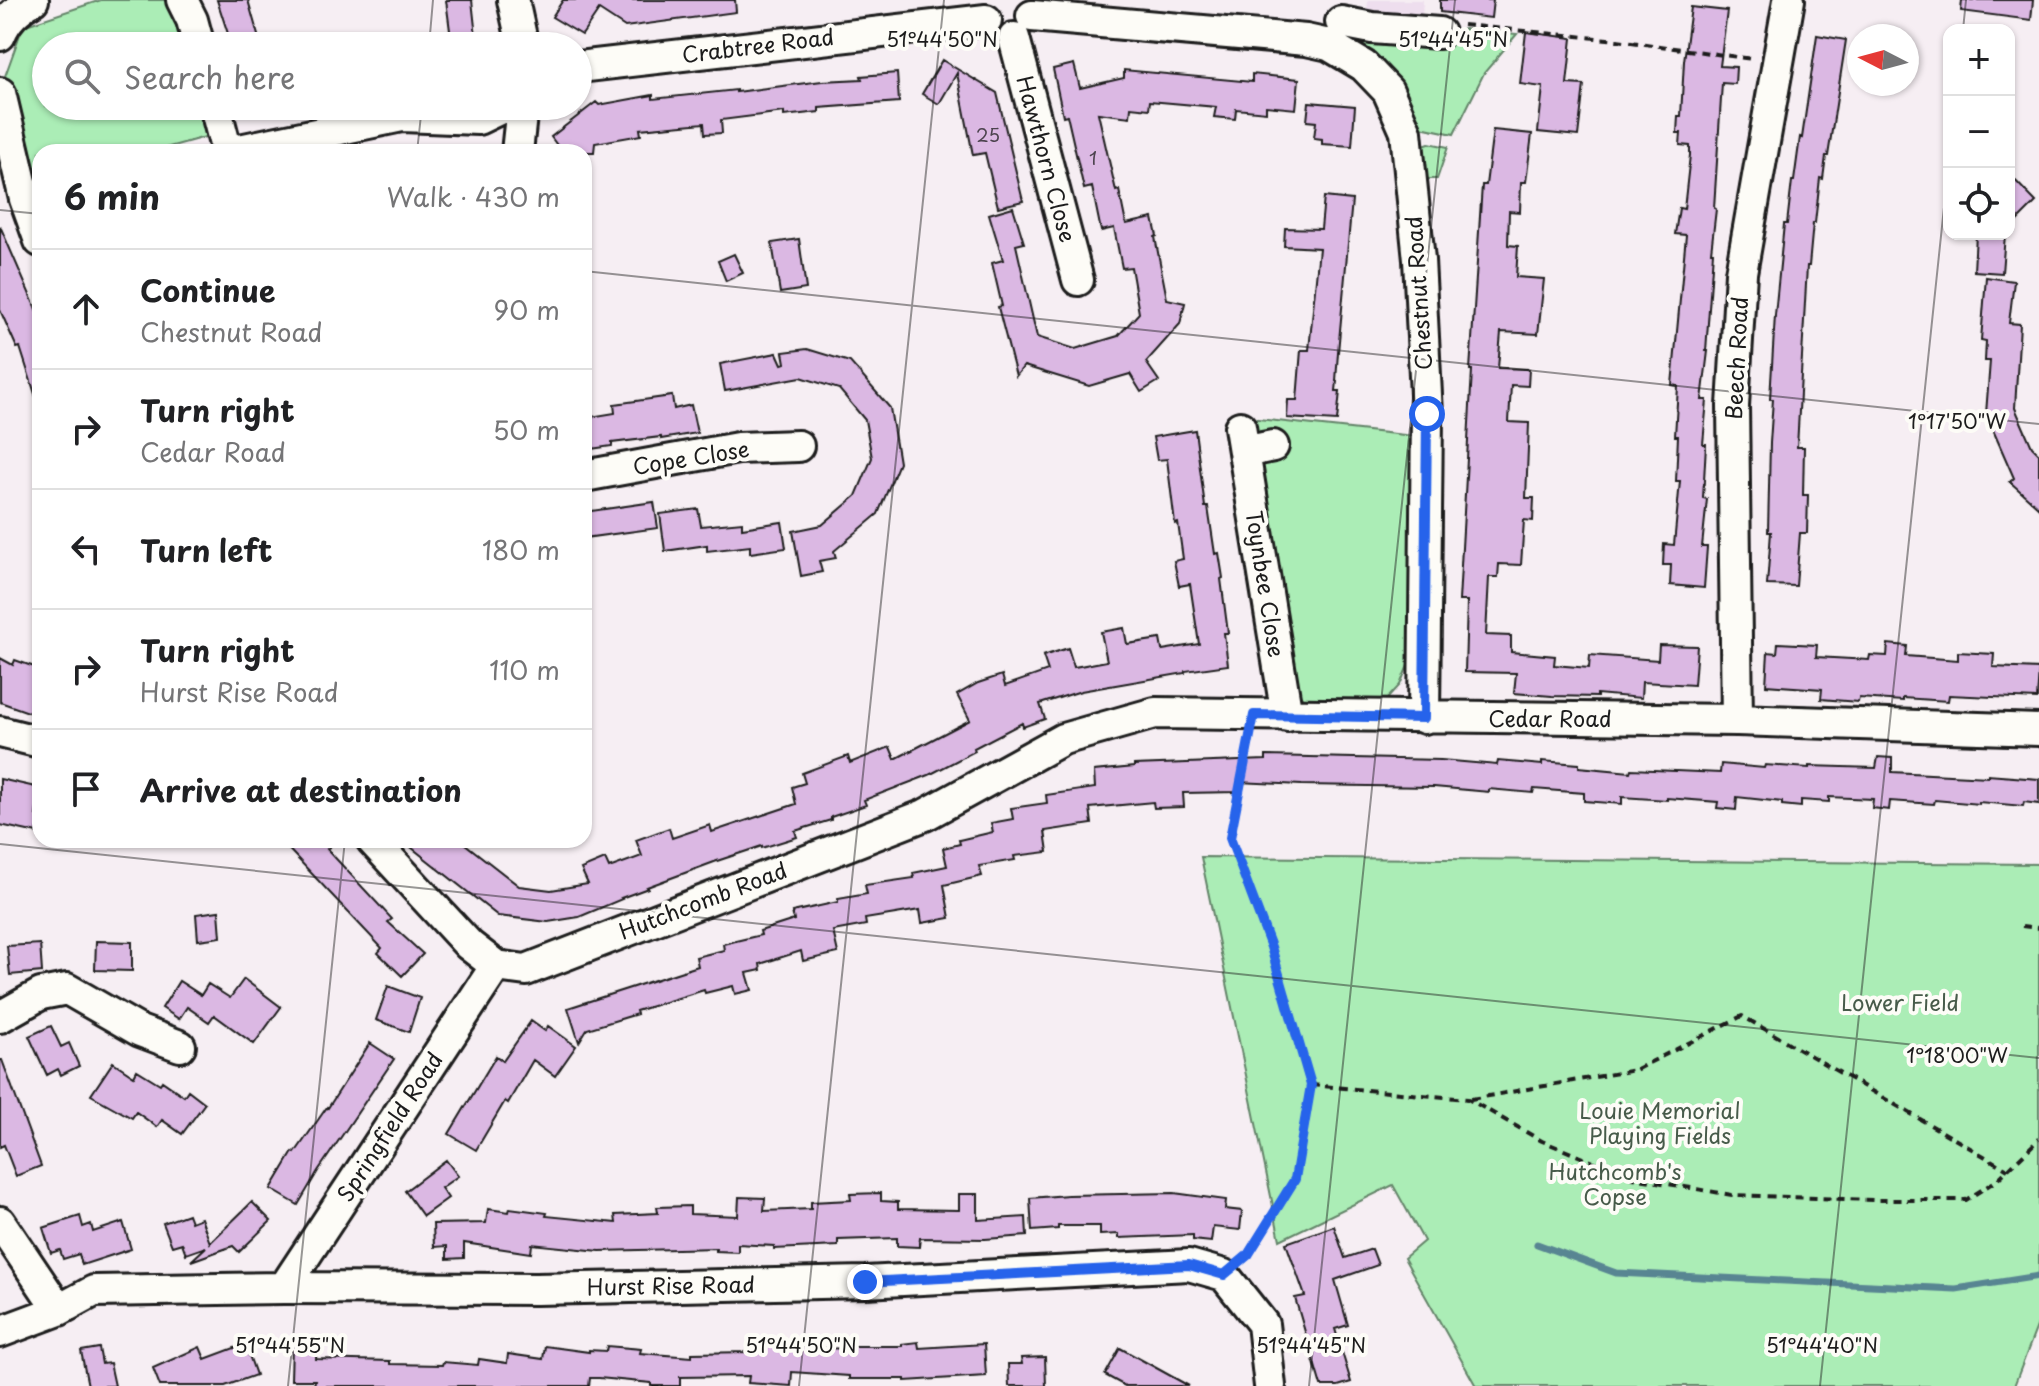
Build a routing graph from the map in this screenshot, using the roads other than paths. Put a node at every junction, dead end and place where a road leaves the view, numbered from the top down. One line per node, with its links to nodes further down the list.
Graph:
1 (33, 0): 11 (street)
2 (182, 0): 8 (street)
3 (513, 0): 9 (street)
4 (1789, 0): 28 (street, Beech Road)
5 (989, 10): 6 (street); 12 (street, Crabtree Road)
6 (1024, 18): 7 (street); 22 (street, Hawthorn Close)
7 (1338, 22): 10 (street); 27 (street, Chestnut Road)
8 (195, 32)
9 (520, 32)
10 (1439, 33)
11 (0, 35)
12 (592, 65)
13 (0, 93): 20 (street)
14 (219, 120): 17 (street)
15 (383, 120): 18 (street)
16 (520, 120): 19 (street)
17 (226, 144)
18 (267, 144)
19 (518, 144)
20 (22, 199): 21 (street)
21 (32, 222)
22 (1078, 280)
23 (1252, 442): 26 (street, Toynbee Close)
24 (798, 446): 25 (street, Cope Close)
25 (592, 475)
26 (1287, 716): 27 (street, Cedar Road); 31 (street, Cedar Road)
27 (1424, 718): 28 (street, Cedar Road)
28 (1737, 720): 29 (street, Cedar Road)
29 (2039, 730)
30 (0, 732): 32 (street)
31 (1063, 739): 34 (street, Hutchcomb Road)
32 (32, 740)
33 (379, 848): 34 (street)
34 (496, 966): 38 (street, Springfield Road)
35 (0, 1017): 36 (street)
36 (180, 1046)
37 (0, 1222): 39 (street)
38 (284, 1288): 39 (street, Hurst Rise Road); 41 (street, Hurst Rise Road)
39 (59, 1310): 40 (street, Hurst Rise Road)
40 (0, 1332)
41 (1270, 1386)

